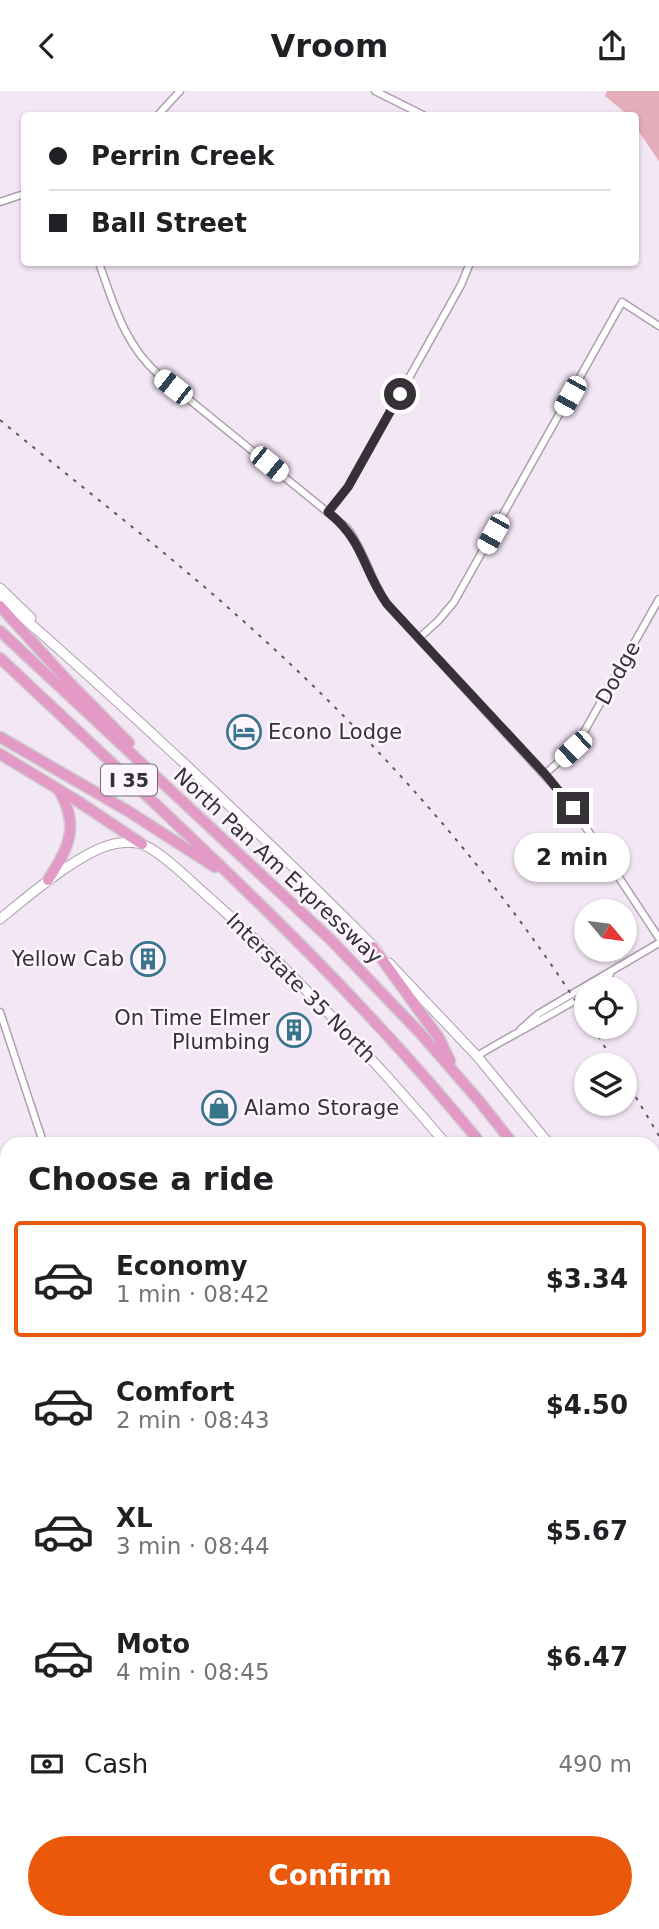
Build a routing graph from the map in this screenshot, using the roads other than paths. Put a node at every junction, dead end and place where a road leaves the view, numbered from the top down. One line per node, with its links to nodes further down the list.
1 (180, 91): 3 (street)
2 (375, 91): 4 (street)
3 (161, 112)
4 (418, 112)
5 (21, 195): 6 (street)
6 (0, 202)
7 (100, 266): 10 (street)
8 (469, 266): 10 (street)
9 (659, 326): 16 (street)
10 (328, 512): 16 (street)
11 (0, 581): 12 (main road)
12 (3, 593): 28 (main road)
13 (659, 599): 20 (street, Dodge)
14 (0, 606): 22 (highway)
15 (0, 631): 22 (highway, North Pan Am Expressway / I 35)
16 (419, 638): 20 (street)
17 (0, 659): 24 (highway, North Pan Am Expressway / I 35)
18 (0, 737): 24 (highway)
19 (0, 754): 21 (highway)
20 (545, 774): 27 (street)
21 (59, 789): 23 (highway); 25 (highway)
22 (201, 819): 35 (highway, North Pan Am Expressway / I 35)
23 (142, 844): 25 (main road); 37 (main road, Interstate 35 North)
24 (230, 875): 38 (highway, North Pan Am Expressway / I 35)
25 (48, 880): 26 (main road)
26 (0, 919)
27 (659, 941): 29 (street)
28 (373, 947): 34 (main road); 35 (highway)
29 (611, 973): 30 (street); 33 (street)
30 (608, 976)
31 (574, 1001): 33 (street)
32 (0, 1013): 36 (street)
33 (521, 1028): 34 (street)
34 (477, 1056): 40 (main road)
35 (456, 1073): 39 (highway, North Pan Am Expressway / I 35)
36 (41, 1137)
37 (440, 1137)
38 (476, 1137)
39 (508, 1137)
40 (543, 1137)

